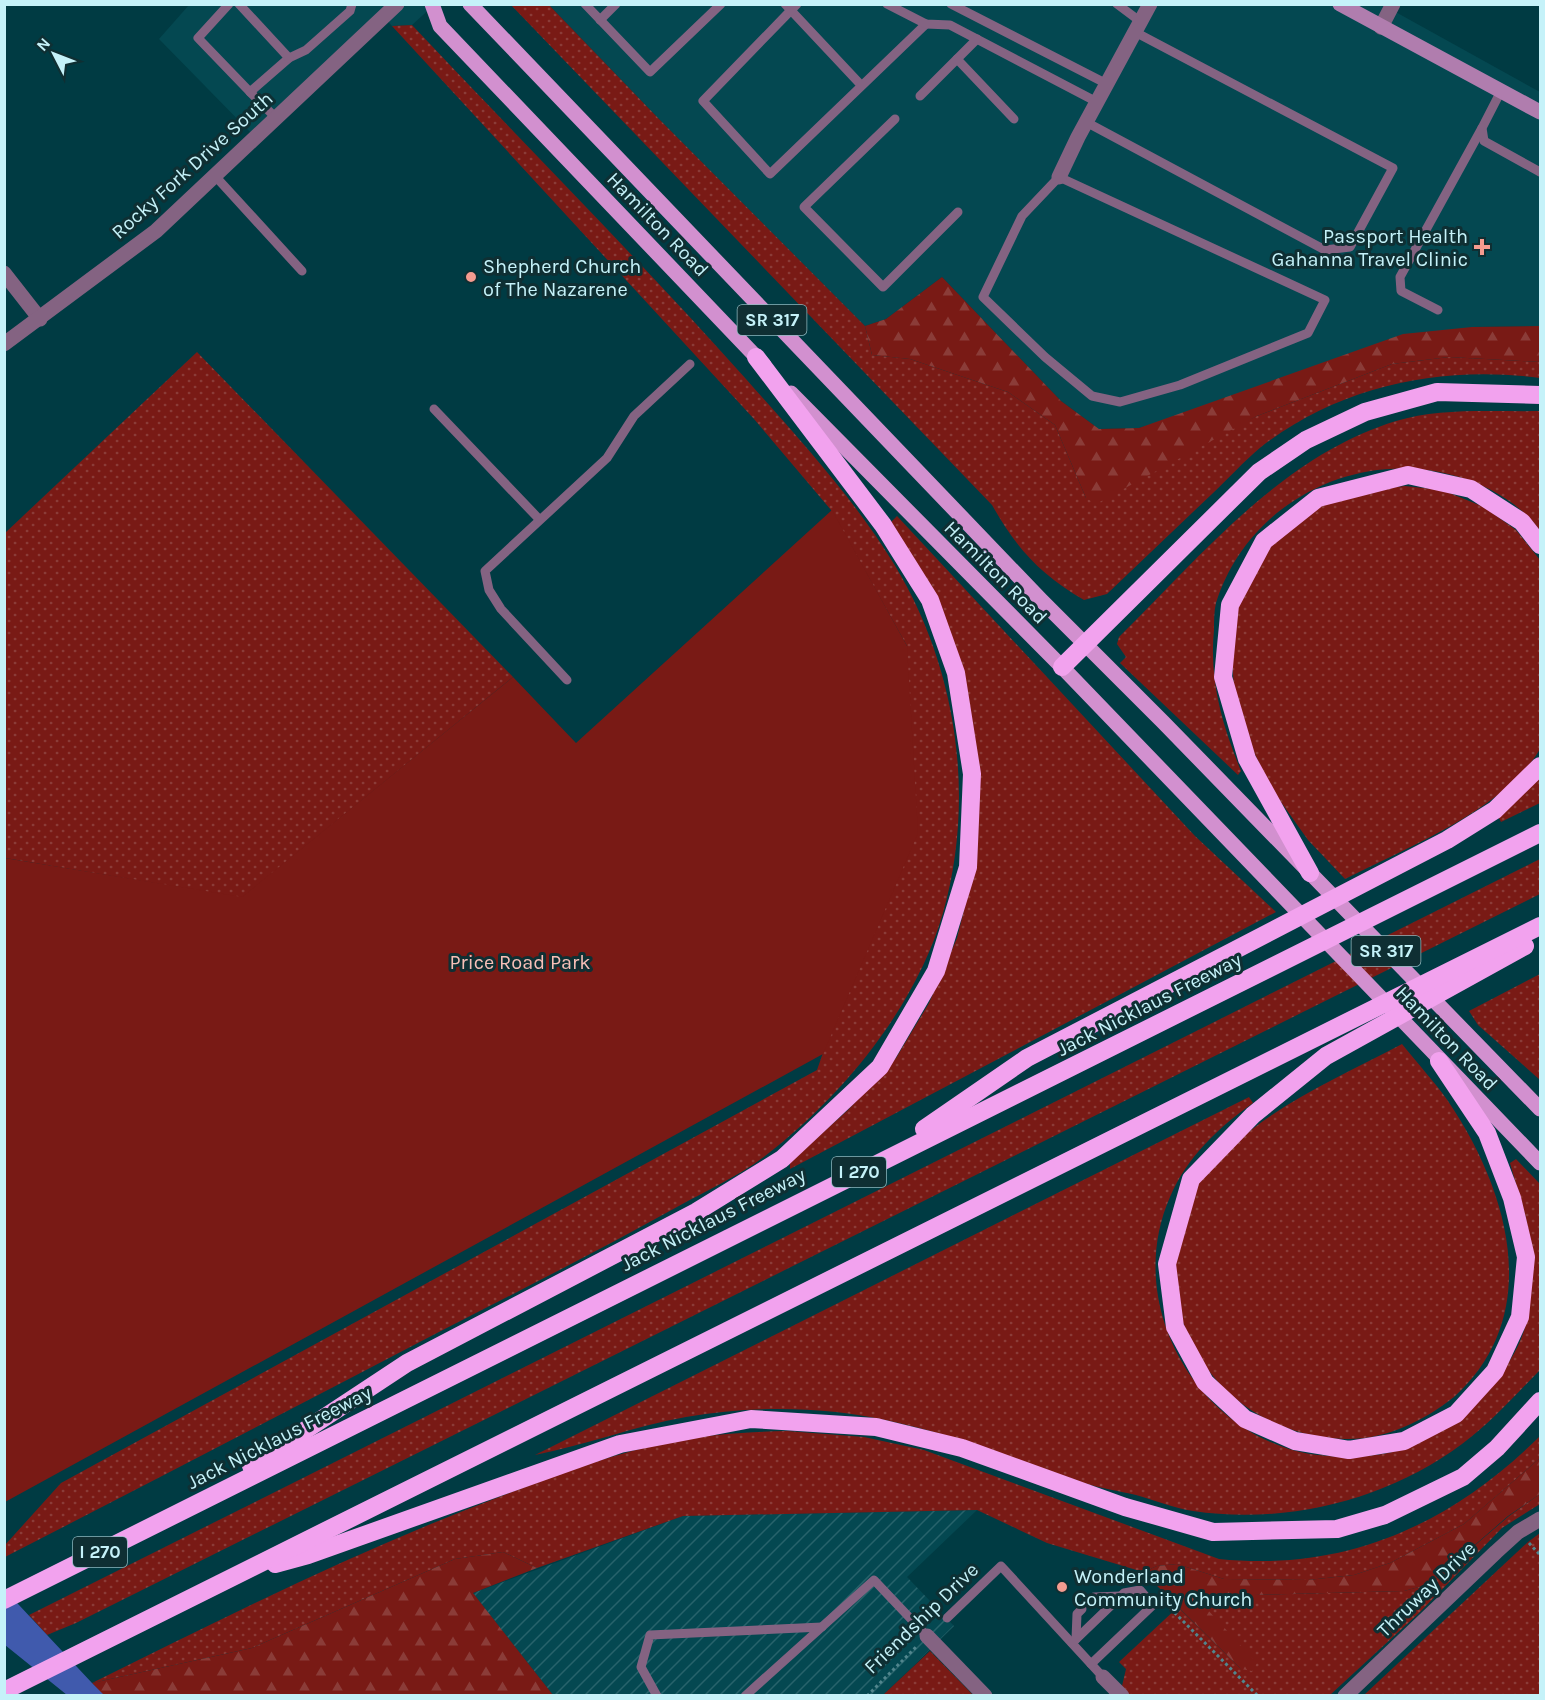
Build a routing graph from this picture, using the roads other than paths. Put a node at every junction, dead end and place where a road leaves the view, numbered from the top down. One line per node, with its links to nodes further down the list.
1 (229, 4): 27 (lane)
2 (238, 4): 22 (lane)
3 (352, 4): 22 (lane)
4 (397, 4): 31 (street, Rocky Fork Drive South)
5 (432, 4): 45 (main road, Hamilton Road / SR 317)
6 (470, 4): 51 (main road, Hamilton Road / SR 317)
7 (585, 4): 17 (lane)
8 (616, 4): 17 (lane)
9 (721, 4): 17 (lane)
10 (887, 4): 18 (lane)
11 (951, 4): 24 (lane)
12 (1117, 4): 19 (lane)
13 (1150, 4): 19 (street)
14 (1340, 4): 20 (main road)
15 (1393, 4): 20 (street)
16 (791, 7): 25 (lane); 25 (lane)
17 (600, 20)
18 (926, 24): 21 (lane); 25 (lane)
19 (1138, 27): 24 (street); 34 (lane)
20 (1381, 27): 26 (main road)
21 (977, 39): 23 (lane); 29 (lane)
22 (289, 58): 27 (lane)
23 (957, 59): 28 (lane); 33 (lane)
24 (1107, 84): 29 (street)
25 (861, 85)
26 (1501, 91): 30 (main road); 35 (lane)
27 (250, 92): 31 (lane)
28 (920, 96)
29 (1097, 102): 34 (street)
30 (1540, 112)
31 (277, 119): 37 (street, Rocky Fork Drive South)
32 (895, 119): 39 (lane)
33 (1014, 119)
34 (1086, 122): 38 (street)
35 (1482, 128): 36 (lane); 42 (lane)
36 (1540, 171)
37 (216, 177): 40 (lane); 43 (street, Rocky Fork Drive South)
38 (1059, 177): 38 (lane)
39 (958, 212)
40 (303, 270)
41 (4, 273): 43 (street)
42 (1438, 310)
43 (40, 319): 44 (street, Rocky Fork Drive South)
44 (4, 344)
45 (756, 357): 52 (main road, Hamilton Road / SR 317); 64 (highway)
46 (690, 364): 49 (lane)
47 (1540, 395): 51 (highway)
48 (434, 409): 49 (lane)
49 (539, 519): 53 (lane)
50 (1540, 545): 56 (highway)
51 (1084, 642): 52 (highway); 56 (main road, Hamilton Road / SR 317)
52 (1062, 667): 59 (main road, Hamilton Road / SR 317)
53 (567, 680)
54 (1540, 766): 62 (highway)
55 (1540, 833): 62 (highway, Jack Nicklaus Freeway / I 270)
56 (1310, 873): 60 (main road, Hamilton Road / SR 317)
57 (1540, 926): 66 (highway)
58 (1540, 937): 59 (highway)
59 (1439, 1061): 61 (main road, Hamilton Road / SR 317)
60 (1540, 1109)
61 (1540, 1163)
62 (868, 1167): 64 (highway, Jack Nicklaus Freeway / I 270)
63 (1540, 1401): 66 (highway)
64 (178, 1513): 68 (highway, Jack Nicklaus Freeway / I 270)
65 (1540, 1519): 82 (street, Thruway Drive)
66 (241, 1572): 77 (highway)
67 (1121, 1596): 69 (lane); 74 (lane); 75 (lane)
68 (4, 1600)
69 (1090, 1600)
70 (1082, 1609): 74 (lane)
71 (947, 1618): 74 (lane, Friendship Drive)
72 (822, 1627): 73 (lane); 78 (lane); 79 (lane)
73 (927, 1636): 80 (street)
74 (1074, 1641): 75 (lane)
75 (1090, 1664): 76 (lane)
76 (1103, 1677): 81 (street)
77 (4, 1691)
78 (657, 1695)
79 (745, 1695)
80 (985, 1695)
81 (1122, 1695)
82 (1345, 1695)

